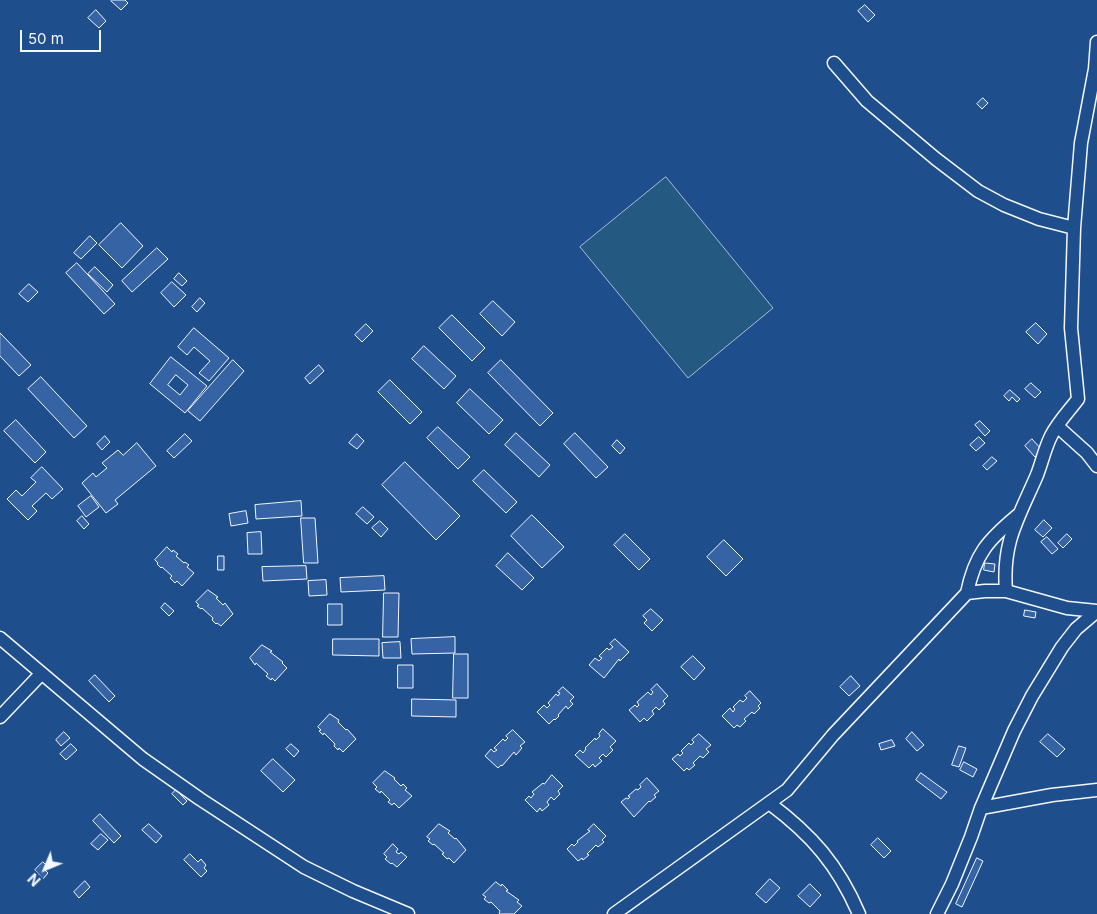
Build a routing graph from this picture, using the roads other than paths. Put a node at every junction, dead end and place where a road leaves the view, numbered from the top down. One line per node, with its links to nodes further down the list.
1 (1097, 42): 3 (street)
2 (834, 63): 3 (street)
3 (1074, 228): 4 (street)
4 (1057, 426): 5 (street); 6 (street)
5 (1097, 466)
6 (1018, 515): 7 (street); 8 (street)
7 (1006, 591): 8 (street); 9 (street)
8 (967, 593): 14 (street)
9 (1097, 611): 15 (street)
10 (0, 638): 11 (street)
11 (41, 674): 12 (street); 16 (street)
12 (0, 717)
13 (1097, 790): 15 (street)
14 (769, 803): 17 (street); 18 (street)
15 (981, 808): 19 (street)
16 (408, 914)
17 (614, 914)
18 (859, 914)
19 (937, 914)

